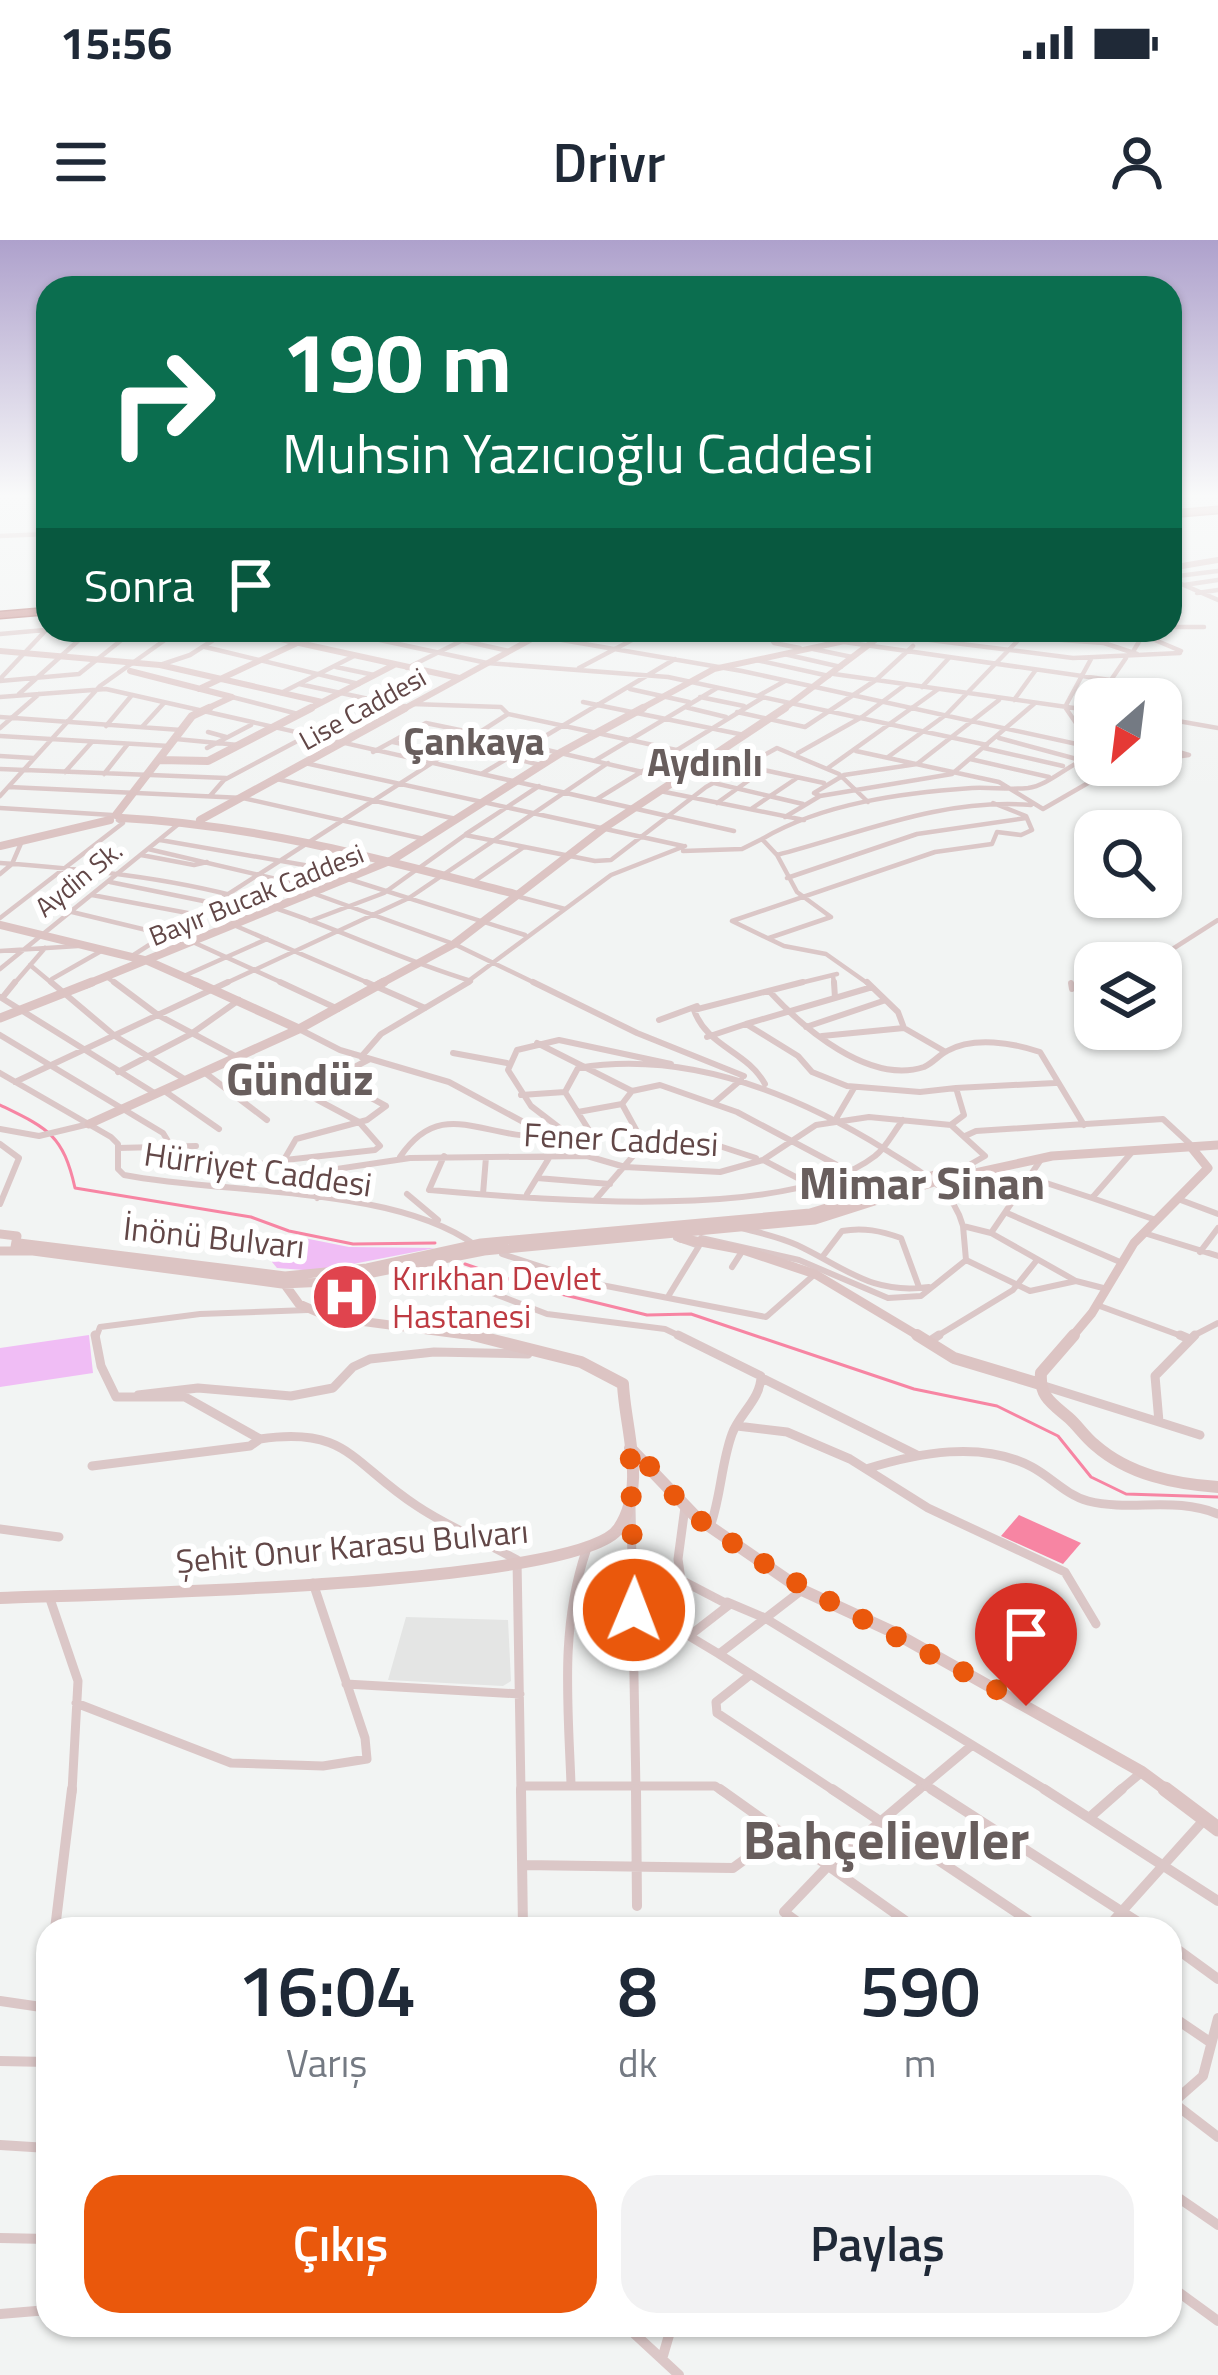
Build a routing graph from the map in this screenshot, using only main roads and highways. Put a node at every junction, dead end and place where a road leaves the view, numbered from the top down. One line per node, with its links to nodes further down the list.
1 (36, 610): 2 (highway)
2 (0, 614)

